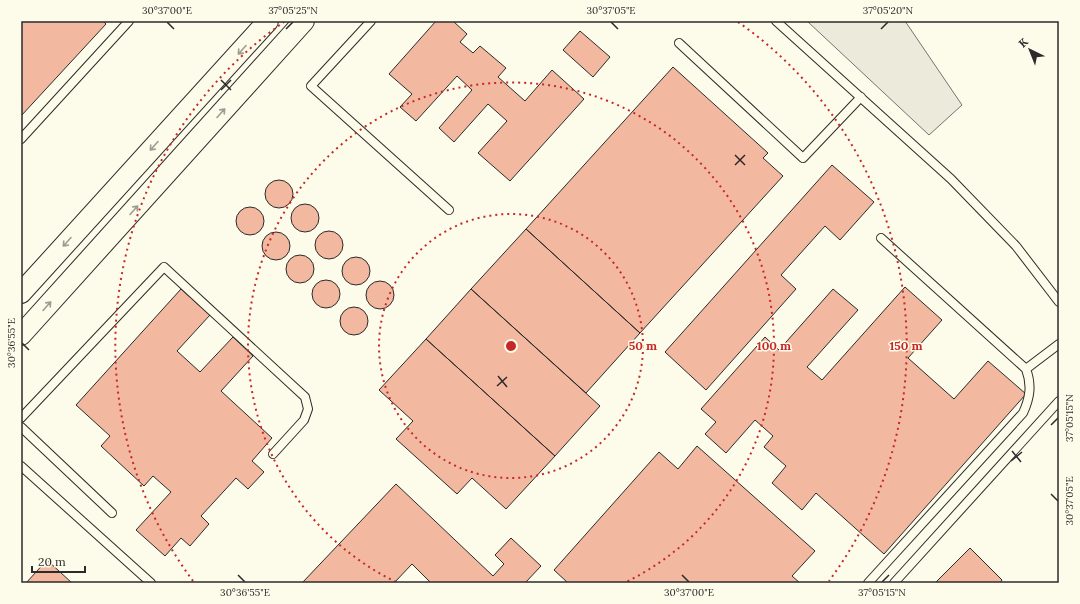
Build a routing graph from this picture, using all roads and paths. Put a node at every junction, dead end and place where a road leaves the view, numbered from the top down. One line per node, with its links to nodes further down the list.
1 (129, 21): 8 (lane)
2 (268, 21): 11 (street, one-way to 11)
3 (304, 21): 13 (street, one-way to 3)
4 (371, 21): 9 (lane)
5 (776, 21): 7 (lane)
6 (679, 43): 7 (lane)
7 (861, 97): 12 (lane)
8 (21, 139)
9 (449, 210)
10 (881, 238): 15 (lane)
11 (21, 292)
12 (1059, 302)
13 (21, 335)
14 (1059, 344): 15 (lane)
15 (1026, 369): 23 (lane)
16 (1059, 401): 24 (lane)
17 (21, 418): 19 (lane)
18 (21, 427): 21 (lane)
19 (273, 454)
20 (21, 466): 22 (lane)
21 (112, 513)
22 (151, 583)
23 (868, 583)
24 (894, 583)

